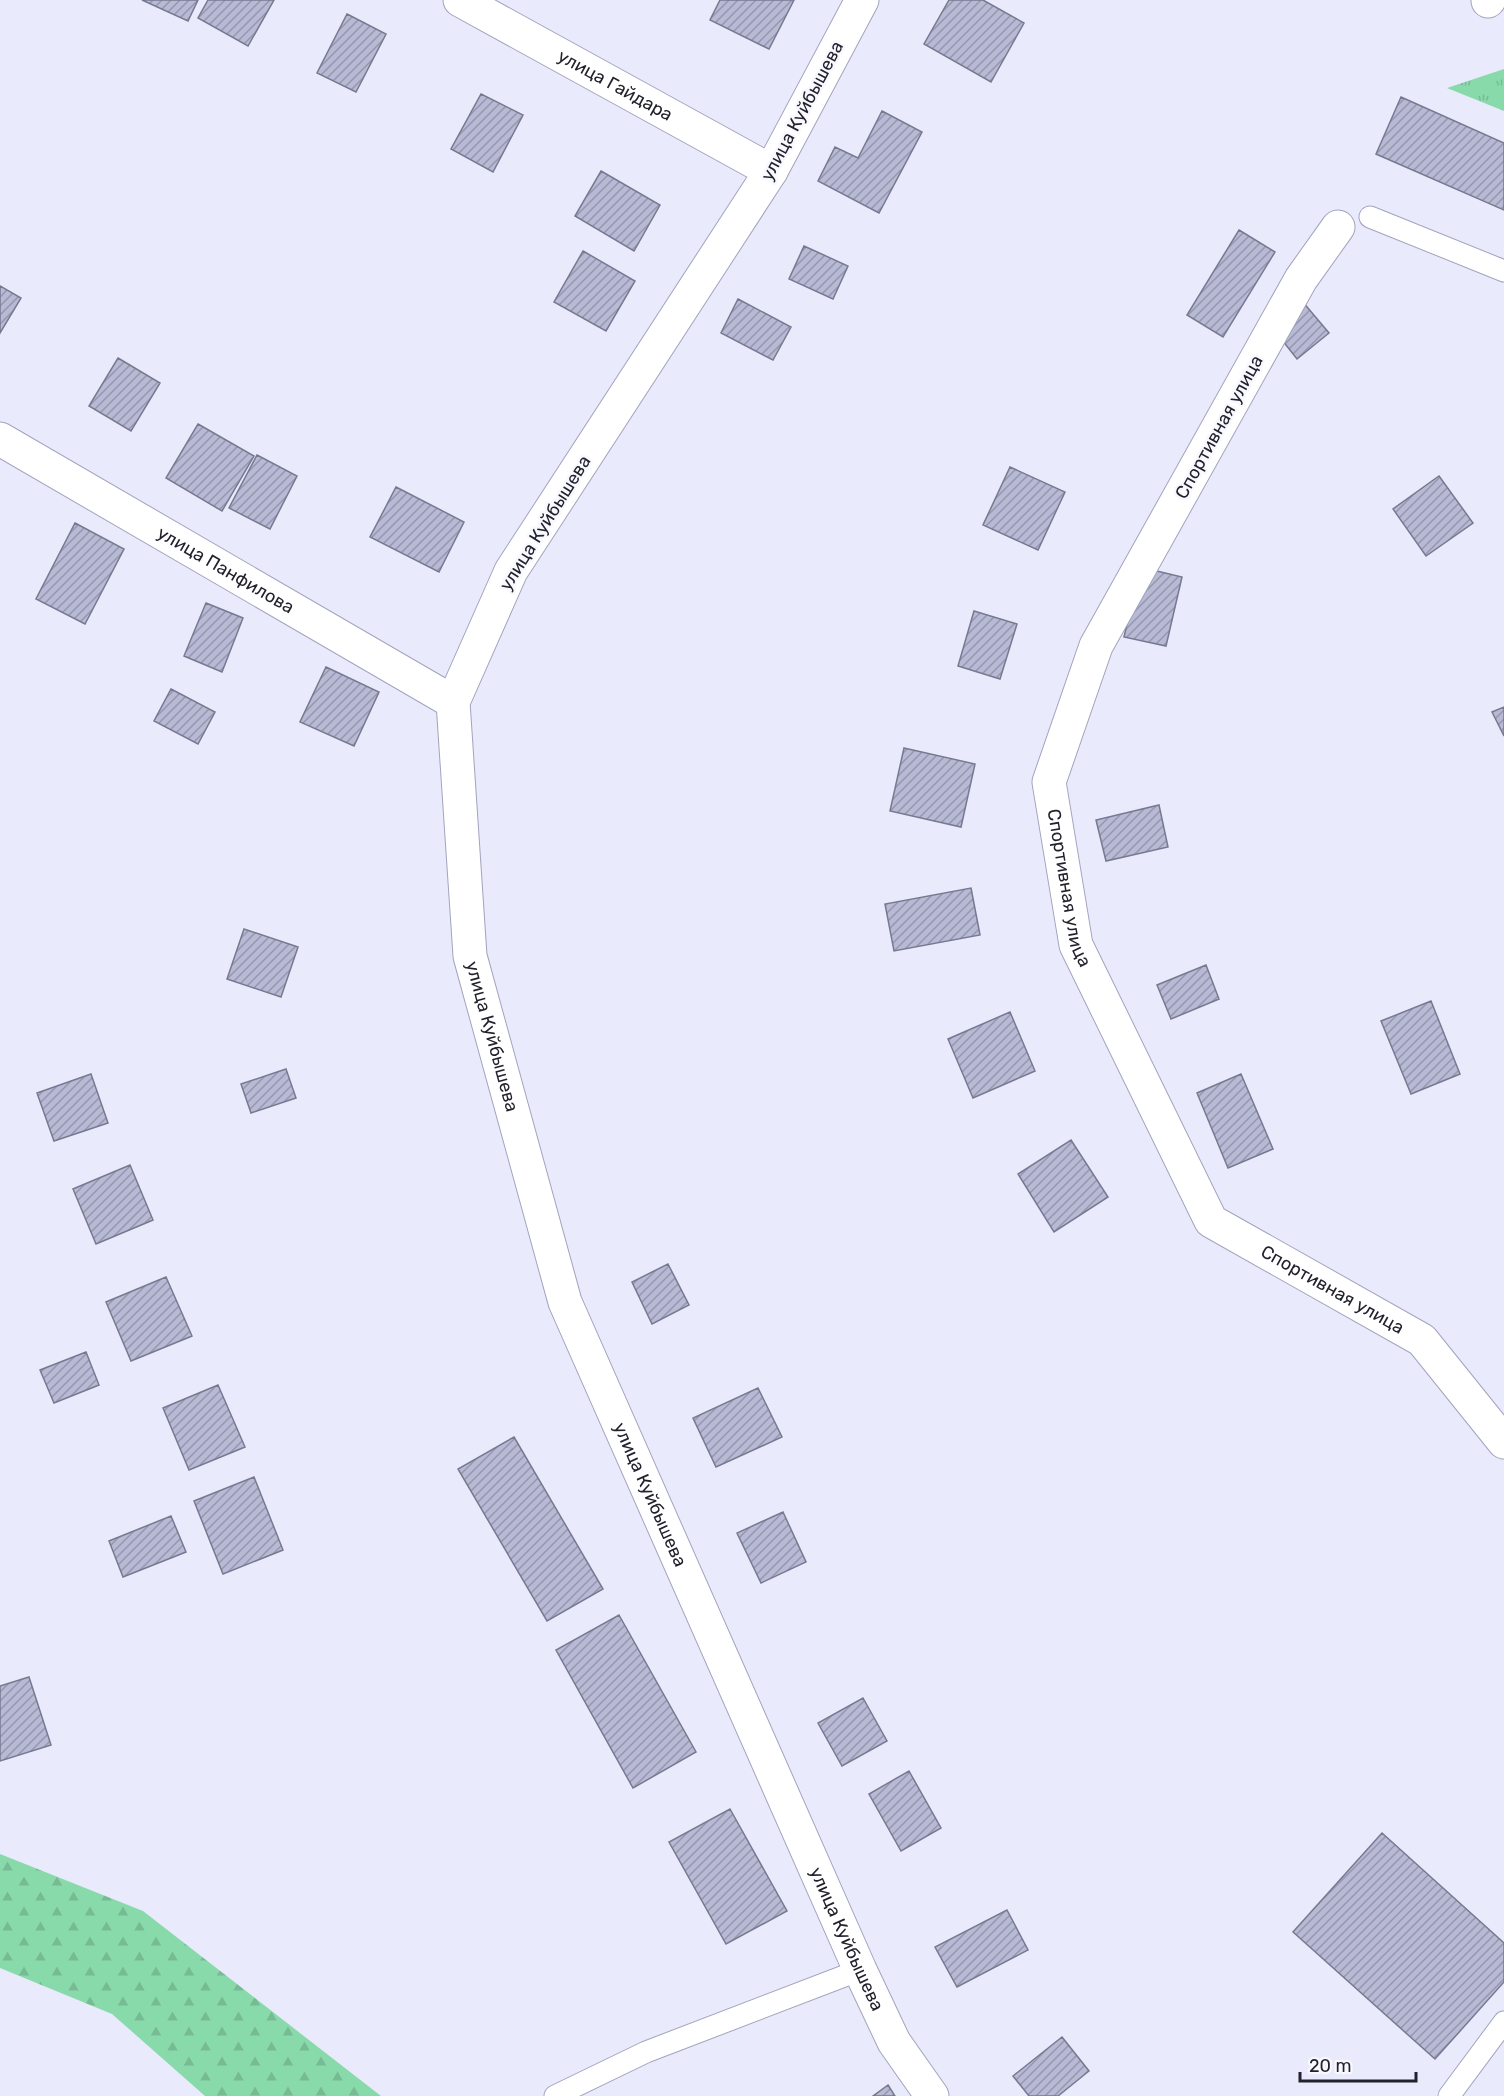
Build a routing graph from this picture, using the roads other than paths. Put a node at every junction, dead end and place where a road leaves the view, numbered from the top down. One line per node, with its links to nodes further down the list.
1 (460, 0): 3 (street, улица Гайдара)
2 (862, 0): 3 (street, улица Куйбышева)
3 (771, 171): 8 (street, улица Куйбышева)
4 (1370, 217): 6 (lane)
5 (1338, 227): 9 (street, Спортивная улица)
6 (1504, 271)
7 (0, 439): 8 (street, улица Панфилова)
8 (453, 702): 10 (street, улица Куйбышева)
9 (1504, 1442)
10 (860, 1970): 12 (lane); 13 (street, улица Куйбышева)
11 (1504, 2022): 14 (lane)
12 (555, 2096)
13 (932, 2096)
14 (1449, 2096)

